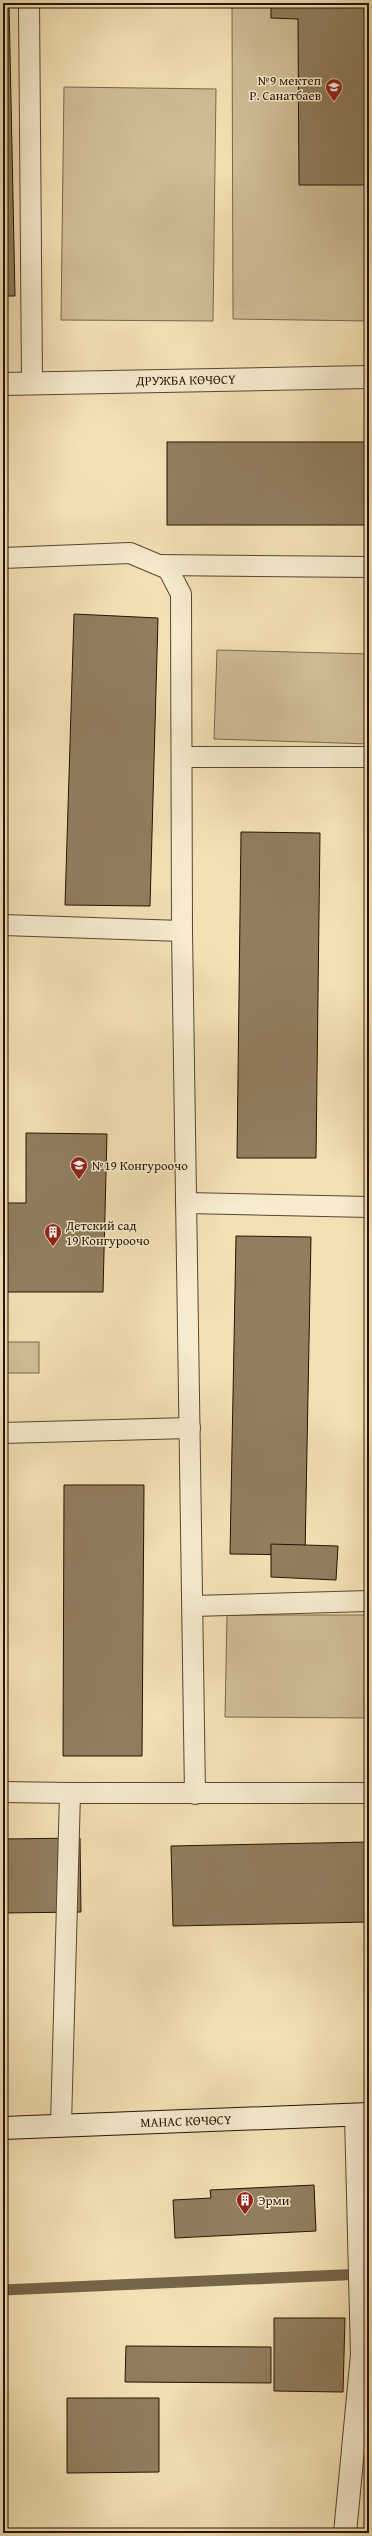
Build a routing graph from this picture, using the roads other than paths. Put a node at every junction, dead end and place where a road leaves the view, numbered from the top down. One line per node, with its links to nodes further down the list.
1 (29, 3): 3 (lane)
2 (369, 377): 3 (street, ДРУЖБА КӨЧӨСҮ)
3 (32, 383): 4 (street, ДРУЖБА КӨЧӨСҮ)
4 (3, 384)
5 (3, 558): 6 (lane)
6 (160, 566): 7 (lane); 8 (lane)
7 (369, 567)
8 (182, 757): 9 (lane); 11 (lane)
9 (369, 757)
10 (3, 925): 11 (lane)
11 (182, 931): 12 (lane)
12 (186, 1203): 13 (lane); 14 (lane)
13 (369, 1207)
14 (190, 1428): 15 (lane); 17 (lane)
15 (3, 1433)
16 (369, 1601): 17 (lane)
17 (193, 1606): 21 (lane)
18 (3, 1792): 19 (lane)
19 (70, 1793): 21 (lane); 23 (lane)
20 (369, 1793): 21 (lane)
21 (195, 1794)
22 (363, 2115): 23 (street, МАНАС КӨЧӨСҮ); 25 (street)
23 (61, 2124): 24 (street, МАНАС КӨЧӨСҮ)
24 (3, 2128)
25 (345, 2533)

